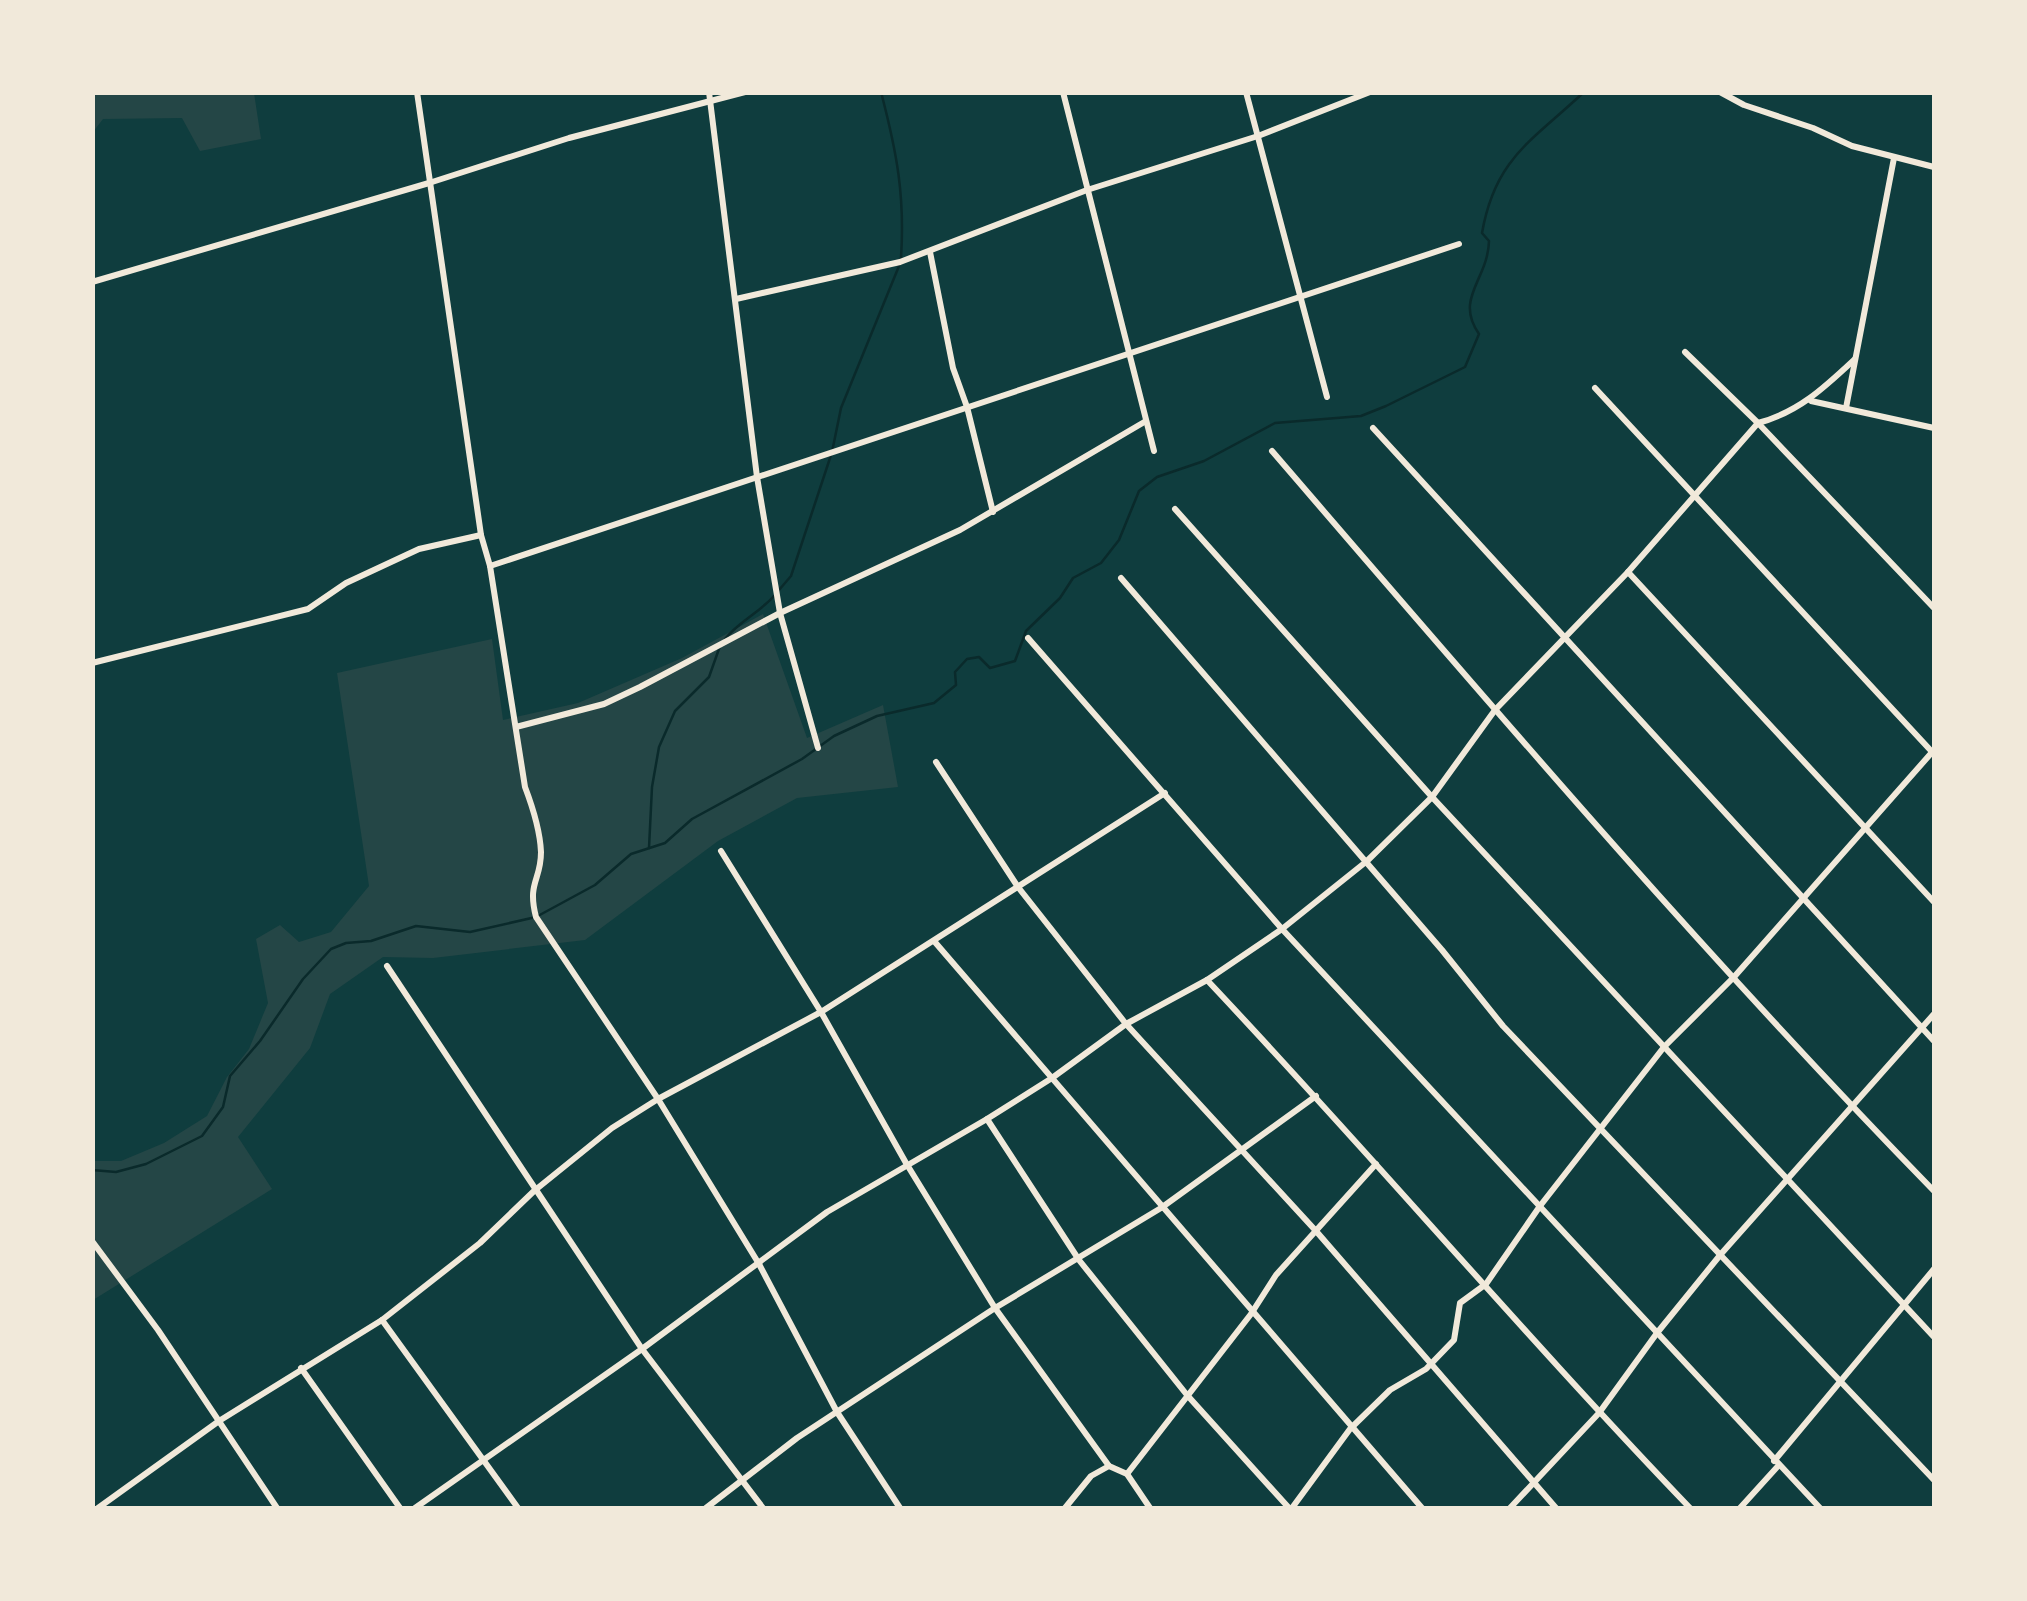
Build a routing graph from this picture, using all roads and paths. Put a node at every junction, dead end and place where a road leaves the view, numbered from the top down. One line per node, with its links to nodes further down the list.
1 (417, 92): 12 (street)
2 (709, 92): 8 (street)
3 (745, 92): 8 (street)
4 (1064, 92): 13 (street)
5 (1246, 92): 9 (street)
6 (1370, 92): 9 (street)
7 (1720, 92): 10 (street)
8 (712, 102): 12 (street); 18 (street)
9 (1258, 136): 13 (street); 17 (street)
10 (1894, 158): 11 (street); 21 (street)
11 (1934, 168)
12 (429, 183): 16 (street); 37 (street)
13 (1087, 190): 15 (street); 20 (street)
14 (1459, 244): 17 (street)
15 (930, 252): 18 (street); 25 (street)
16 (92, 282)
17 (1302, 296): 20 (street); 23 (street)
18 (736, 299): 33 (street)
19 (1685, 352): 28 (street)
20 (1129, 354): 25 (street); 27 (street)
21 (1855, 359): 24 (street); 26 (street)
22 (1595, 388): 34 (street)
23 (1328, 397)
24 (1810, 400): 26 (street); 28 (street)
25 (967, 407): 33 (street); 36 (street)
26 (1846, 408): 30 (street)
27 (1146, 420): 31 (street); 36 (street)
28 (1758, 423): 34 (street); 41 (street)
29 (1373, 428): 44 (street)
30 (1934, 428)
31 (1154, 451)
32 (1272, 451): 46 (street)
33 (757, 477): 38 (street); 42 (street)
34 (1694, 497): 39 (street); 49 (street)
35 (1175, 509): 52 (street)
36 (993, 512): 42 (street)
37 (481, 535): 38 (street); 45 (street)
38 (490, 566): 47 (street)
39 (1628, 572): 44 (street); 53 (street)
40 (1121, 578): 55 (street)
41 (1934, 608)
42 (780, 612): 47 (street); 48 (street)
43 (1028, 638): 51 (street)
44 (1565, 640): 46 (street); 57 (street)
45 (92, 663)
46 (1495, 710): 52 (street); 62 (street)
47 (516, 728): 72 (street)
48 (818, 748)
49 (1934, 752): 53 (street)
50 (936, 762): 56 (street)
51 (1164, 793): 56 (street); 59 (street)
52 (1432, 797): 55 (street); 69 (street)
53 (1864, 827): 57 (street); 58 (street)
54 (720, 852): 64 (street)
55 (1367, 862): 59 (street); 75 (street)
56 (1018, 887): 60 (street); 66 (street)
57 (1802, 897): 62 (street); 67 (street)
58 (1934, 902)
59 (1282, 929): 63 (street); 82 (street)
60 (934, 941): 64 (street); 70 (street)
61 (387, 966): 80 (street)
62 (1734, 978): 69 (street); 73 (street)
63 (1207, 980): 66 (street); 71 (street)
64 (821, 1012): 72 (street); 77 (street)
65 (1934, 1014): 67 (street)
66 (1126, 1024): 70 (street); 76 (street)
67 (1922, 1027): 68 (street); 73 (street)
68 (1934, 1041)
69 (1664, 1047): 75 (street); 79 (street)
70 (1052, 1078): 74 (street); 83 (street)
71 (1316, 1096): 76 (street); 78 (street)
72 (658, 1099): 80 (street); 88 (street)
73 (1854, 1108): 79 (street); 81 (street)
74 (988, 1119): 77 (street); 87 (street)
75 (1602, 1129): 82 (street); 86 (street)
76 (1240, 1150): 83 (street); 84 (street)
77 (906, 1163): 88 (street); 92 (street)
78 (1376, 1164): 84 (street); 90 (street)
79 (1786, 1180): 86 (street); 91 (street)
80 (534, 1191): 94 (street); 97 (street)
81 (1934, 1191)
82 (1540, 1206): 90 (street); 95 (street)
83 (1160, 1208): 87 (street); 93 (street)
84 (1316, 1230): 93 (street); 98 (street)
85 (92, 1241): 104 (street)
86 (1721, 1254): 95 (street); 100 (street)
87 (1079, 1260): 92 (street); 101 (street)
88 (759, 1264): 97 (street); 102 (street)
89 (1934, 1269): 91 (street)
90 (1486, 1284): 98 (street); 103 (street)
91 (1903, 1306): 96 (street); 100 (street)
92 (995, 1308): 102 (street); 108 (street)
93 (1251, 1314): 101 (street); 105 (street)
94 (382, 1320): 99 (street); 106 (street)
95 (1657, 1332): 103 (street); 107 (street)
96 (1934, 1337)
97 (642, 1350): 106 (street); 111 (street)
98 (1431, 1365): 105 (street); 112 (street)
99 (301, 1368): 104 (street); 115 (street)
100 (1840, 1381): 107 (street); 110 (street)
101 (1187, 1396): 109 (street); 123 (street)
102 (836, 1412): 111 (street); 120 (street)
103 (1600, 1414): 112 (street); 127 (street)
104 (219, 1421): 113 (street); 114 (street)
105 (1350, 1429): 123 (street); 124 (street)
106 (483, 1460): 116 (street); 117 (street)
107 (1777, 1463): 128 (street); 129 (street)
108 (1110, 1466): 109 (street); 121 (street)
109 (1127, 1474): 122 (street)
110 (1934, 1480)
111 (741, 1482): 118 (street); 119 (street)
112 (1534, 1484): 125 (street); 126 (street)
113 (98, 1508)
114 (277, 1508)
115 (400, 1508)
116 (415, 1508)
117 (518, 1508)
118 (706, 1508)
119 (763, 1508)
120 (900, 1508)
121 (1064, 1508)
122 (1150, 1508)
123 (1291, 1508)
124 (1422, 1508)
125 (1510, 1508)
126 (1556, 1508)
127 (1690, 1508)
128 (1740, 1508)
129 (1820, 1508)

